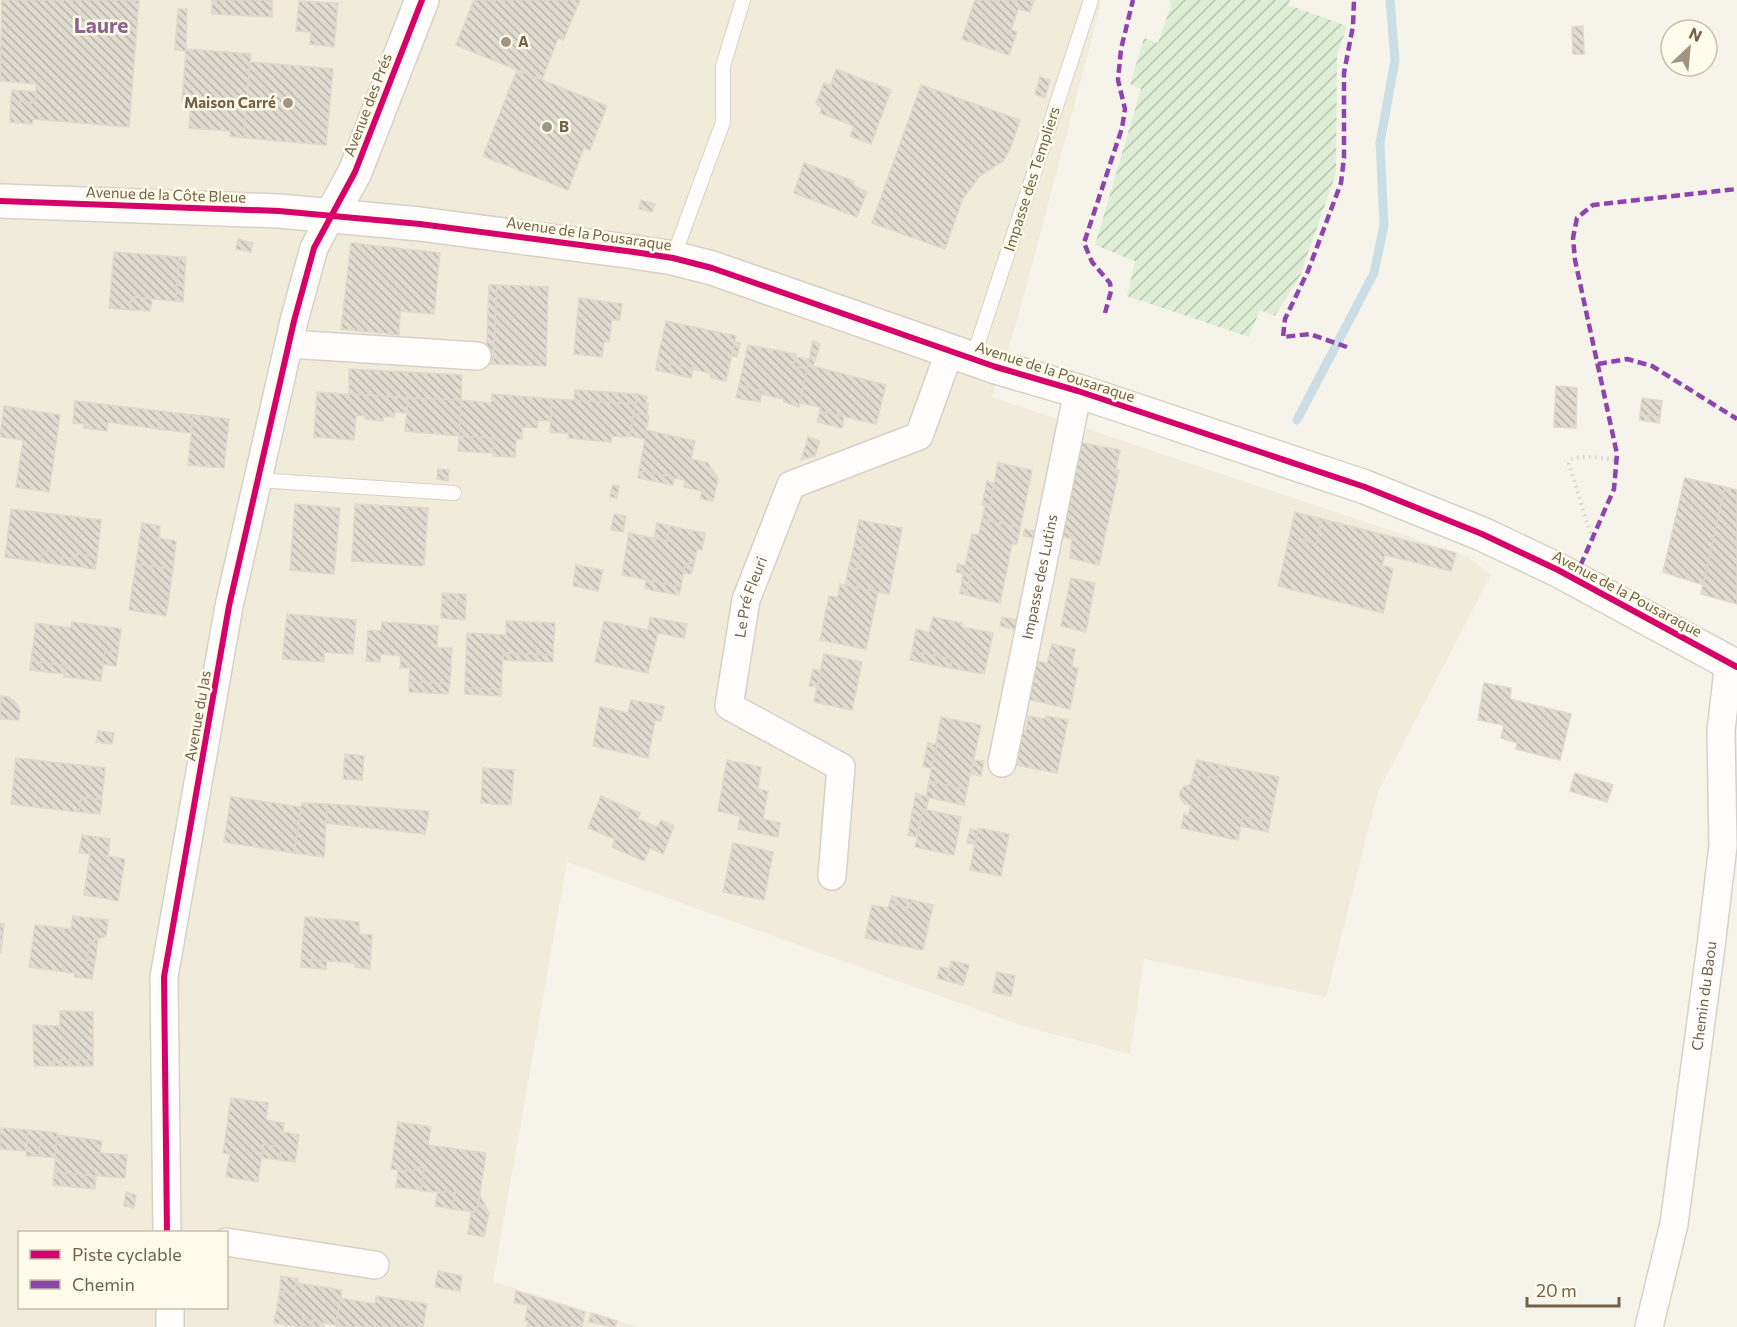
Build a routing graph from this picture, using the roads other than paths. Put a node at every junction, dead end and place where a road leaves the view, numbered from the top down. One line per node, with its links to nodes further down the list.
1 (422, 0): 5 (street, Avenue des Prés)
2 (743, 0): 6 (lane)
3 (1091, 0): 8 (lane, Impasse des Templiers)
4 (0, 201): 5 (street, Avenue de la Côte Bleue)
5 (331, 216): 6 (street, Avenue de la Pousaraque); 7 (street, Avenue du Jas)
6 (673, 258): 8 (street, Avenue de la Pousaraque)
7 (289, 344): 9 (street); 11 (street, Avenue du Jas)
8 (962, 354): 10 (street, Avenue de la Pousaraque); 15 (street, Le Pré Fleuri)
9 (477, 356)
10 (1078, 391): 13 (street, Avenue de la Pousaraque); 14 (street, Impasse des Lutins)
11 (257, 480): 12 (lane); 16 (street, Avenue du Jas)
12 (454, 493)
13 (1733, 664): 21 (street, Chemin du Baou)
14 (1002, 763)
15 (832, 876)
16 (167, 1231)
17 (228, 1242): 18 (street)
18 (375, 1265)
19 (170, 1309): 20 (street)
20 (170, 1327)
21 (1649, 1327)

